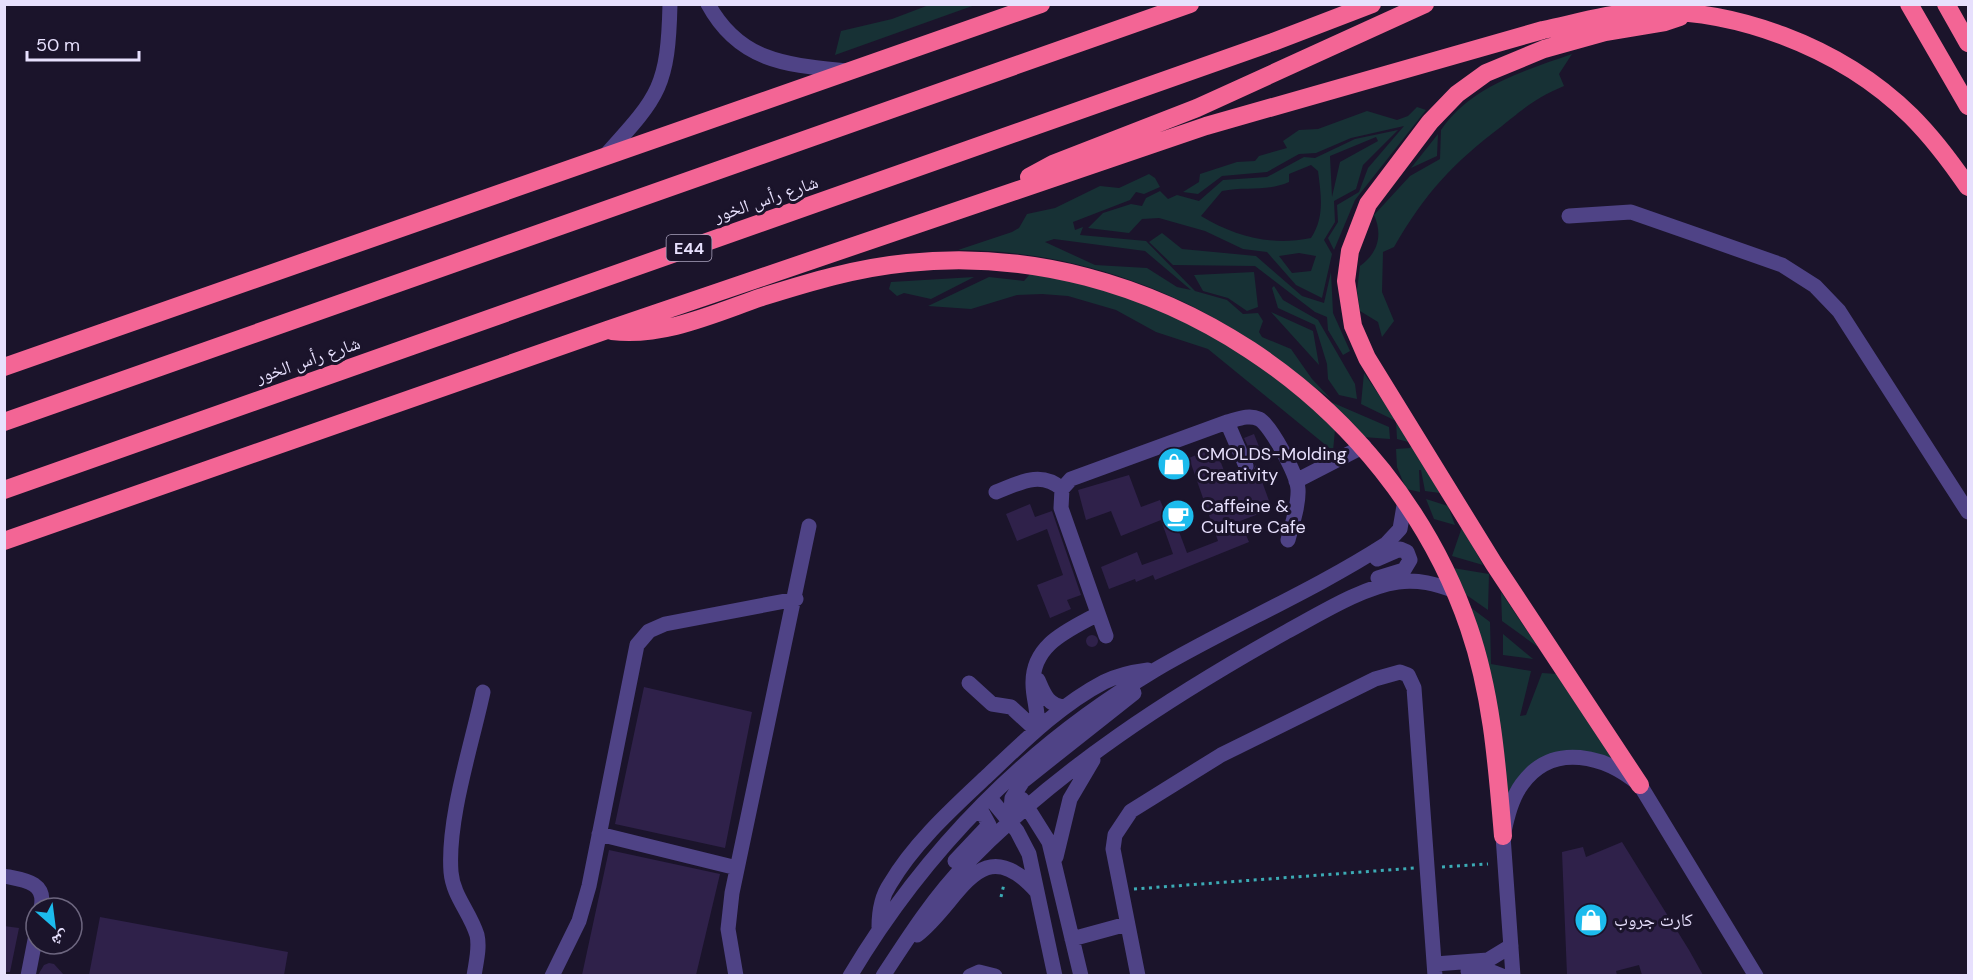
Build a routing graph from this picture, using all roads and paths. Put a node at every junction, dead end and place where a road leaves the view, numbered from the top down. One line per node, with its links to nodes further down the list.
1 (670, 4): 13 (street)
2 (708, 4): 11 (street)
3 (1041, 4): 11 (highway)
4 (1190, 4): 19 (highway)
5 (1372, 4): 25 (highway, شارع رأس الخور / E44)
6 (1425, 4): 15 (highway)
7 (1909, 4): 12 (highway)
8 (1946, 4): 10 (highway)
9 (1686, 13): 14 (highway); 15 (highway); 46 (highway)
10 (1968, 43)
11 (851, 72): 13 (highway)
12 (1968, 106)
13 (604, 157): 18 (highway)
14 (1968, 187)
15 (1014, 190): 17 (highway)
16 (1569, 216): 28 (street)
17 (607, 330): 21 (highway); 31 (highway)
18 (4, 367)
19 (4, 422)
20 (1227, 422): 22 (street); 23 (street); 24 (street)
21 (1364, 446): 23 (street); 27 (highway)
22 (1246, 466)
23 (1296, 481): 30 (street)
24 (1062, 489): 26 (street); 36 (street)
25 (4, 490)
26 (996, 492)
27 (1405, 500): 32 (street); 33 (highway)
28 (1968, 512)
29 (809, 526): 34 (street)
30 (1288, 540)
31 (4, 541)
32 (1335, 572): 35 (street); 38 (street)
33 (1455, 591): 35 (street); 52 (highway)
34 (795, 599): 51 (street); 55 (street)
35 (1340, 604): 44 (street)
36 (1098, 614): 37 (street); 39 (street)
37 (1106, 636)
38 (1156, 669): 42 (street); 45 (street)
39 (1035, 672): 42 (street); 43 (street)
40 (969, 684): 43 (street)
41 (483, 692): 69 (street)
42 (1065, 707): 43 (street)
43 (1036, 730): 62 (street)
44 (1104, 746): 48 (street); 53 (street)
45 (1016, 784): 47 (street); 48 (street); 50 (street)
46 (1640, 784): 52 (street); 82 (street)
47 (990, 798): 49 (street); 50 (street)
48 (1033, 801): 50 (street); 53 (street)
49 (974, 813): 62 (street); 73 (street)
50 (1010, 821): 59 (street); 64 (street)
51 (600, 834): 55 (street); 70 (street)
52 (1503, 836): 65 (street)
53 (1055, 862): 63 (street)
54 (1488, 864): 56 (path)
55 (737, 868): 71 (street)
56 (1428, 868): 58 (path); 58 (street); 67 (street)
57 (4, 876): 60 (street)
58 (1120, 891): 61 (street)
59 (1038, 893): 64 (street); 77 (street)
60 (42, 896)
61 (1127, 924): 63 (street); 79 (street)
62 (879, 928): 72 (street)
63 (1072, 939): 78 (street)
64 (904, 943): 74 (street)
65 (1511, 946): 67 (street); 81 (street)
66 (32, 956): 68 (street)
67 (1435, 971): 80 (street)
68 (28, 975)
69 (474, 975)
70 (552, 975)
71 (736, 975)
72 (850, 975)
73 (873, 975)
74 (883, 975)
75 (970, 975): 76 (street)
76 (995, 975)
77 (1055, 975)
78 (1081, 975)
79 (1138, 975)
80 (1502, 975)
81 (1513, 975)
82 (1756, 975)

